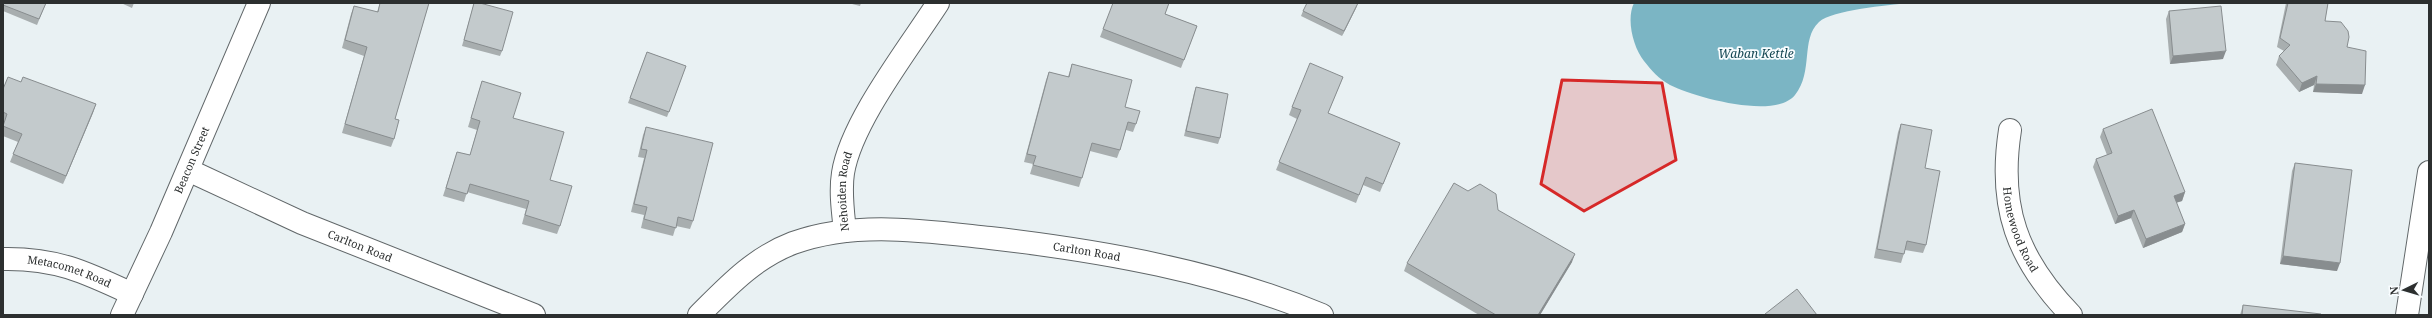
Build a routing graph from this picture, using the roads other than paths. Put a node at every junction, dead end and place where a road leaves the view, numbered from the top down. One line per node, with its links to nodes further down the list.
1 (259, 3): 4 (street, Beacon Street)
2 (938, 3): 6 (street, Nehoiden Road)
3 (2010, 130): 13 (street, Homewood Road)
4 (188, 170): 8 (street, Beacon Street); 10 (street, Carlton Road)
5 (2429, 172): 14 (street)
6 (845, 231): 11 (street, Nehoiden Road); 12 (street, Carlton Road)
7 (3, 259): 8 (street, Metacomet Road)
8 (132, 294): 9 (street, Beacon Street)
9 (122, 315)
10 (534, 315)
11 (699, 315)
12 (1322, 315)
13 (2072, 315)
14 (2407, 315)

